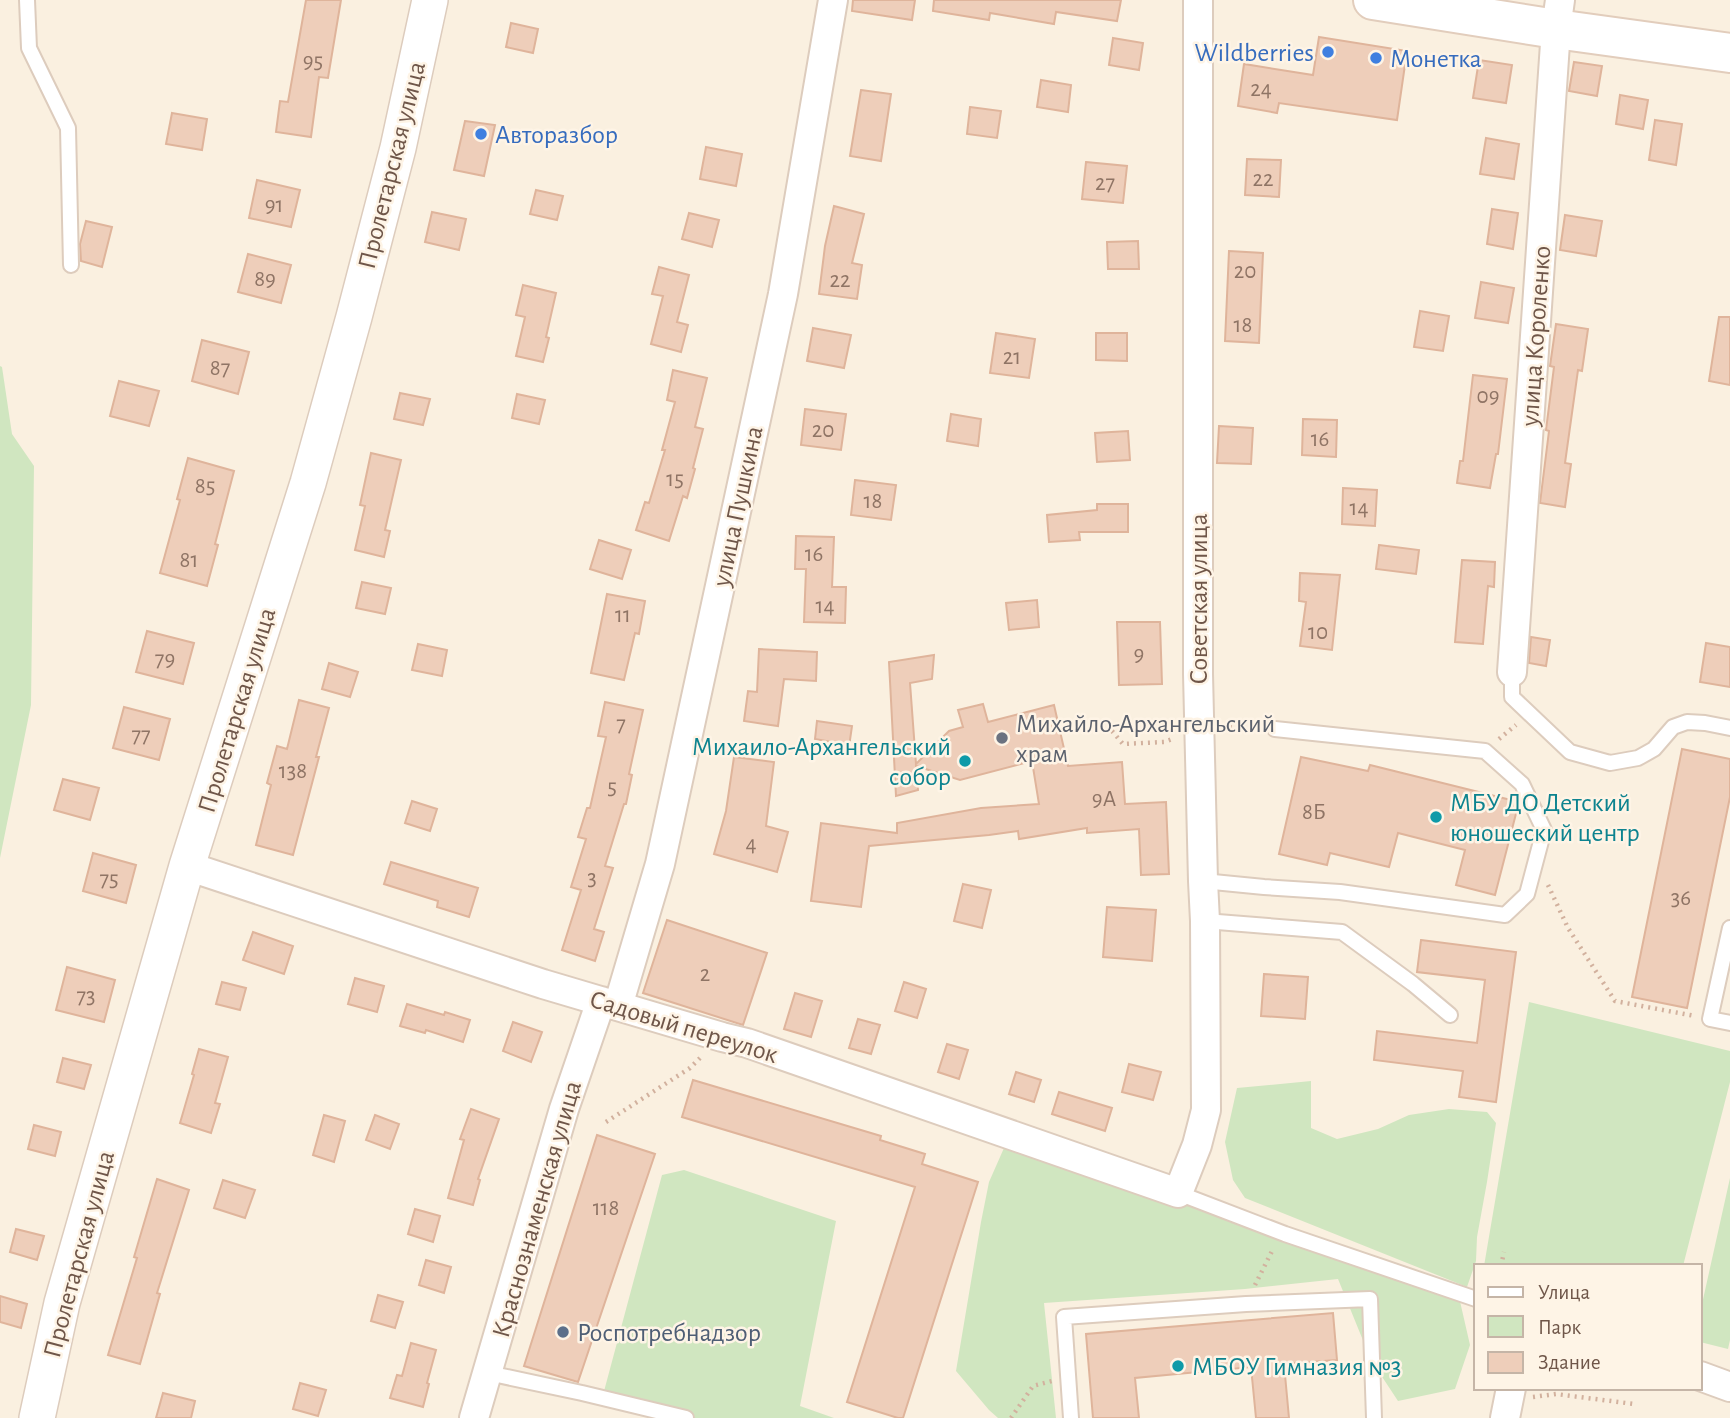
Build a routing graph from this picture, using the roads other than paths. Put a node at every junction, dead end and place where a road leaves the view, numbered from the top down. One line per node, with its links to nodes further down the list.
1 (27, 0): 8 (lane)
2 (430, 0): 12 (street, Пролетарская улица)
3 (833, 0): 16 (street, улица Пушкина)
4 (1198, 0): 13 (street, Советская улица)
5 (1373, 0): 6 (main road)
6 (1558, 15): 7 (main road); 9 (street, улица Короленко)
7 (1730, 53)
8 (71, 265)
9 (1512, 672): 10 (lane)
10 (1730, 728)
11 (1275, 729): 13 (lane)
12 (187, 866): 16 (street, Садовый переулок); 25 (street, Пролетарская улица)
13 (1203, 881): 14 (street, Советская улица)
14 (1205, 921): 17 (lane); 19 (street, Советская улица)
15 (1730, 928): 18 (lane)
16 (610, 1004): 19 (street, Садовый переулок); 21 (street, Краснознаменская улица)
17 (1450, 1015)
18 (1730, 1023)
19 (1178, 1194): 20 (lane)
20 (1474, 1298)
21 (488, 1373): 26 (street, Краснознаменская улица); 27 (lane)
22 (1702, 1377): 23 (street)
23 (1730, 1387)
24 (1521, 1398): 30 (street)
25 (37, 1418)
26 (474, 1418)
27 (686, 1418)
28 (1071, 1418): 29 (lane)
29 (1374, 1418)
30 (1505, 1418)

